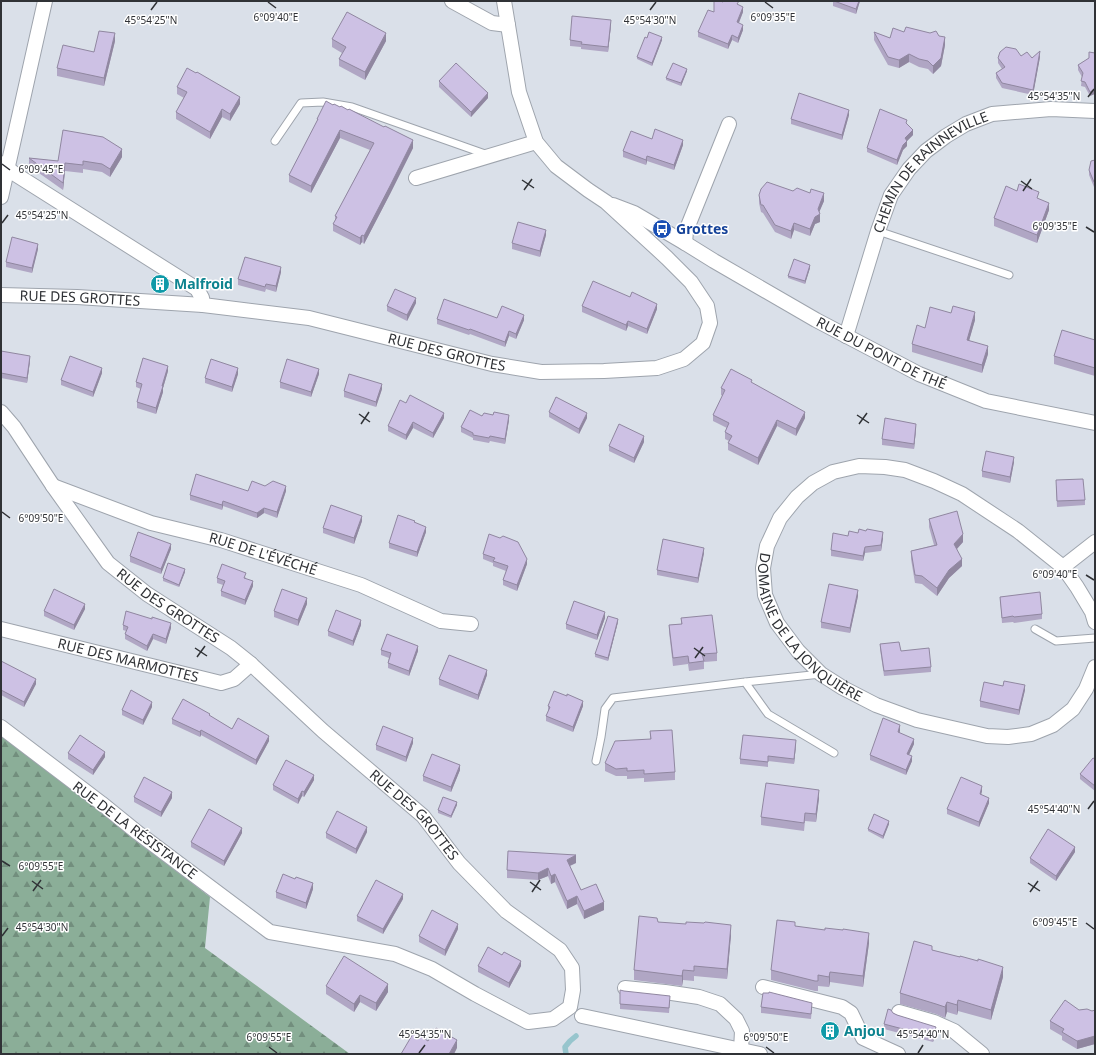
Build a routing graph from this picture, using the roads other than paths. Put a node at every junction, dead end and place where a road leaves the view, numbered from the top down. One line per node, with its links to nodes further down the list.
1 (45, 1): 10 (street)
2 (452, 1): 4 (street)
3 (504, 1): 4 (street)
4 (508, 25): 8 (street)
5 (1095, 111): 14 (street, CHEMIN DE RAINNEVILLE)
6 (729, 124): 15 (street)
7 (275, 142): 9 (lane)
8 (536, 142): 9 (street); 13 (street)
9 (490, 156): 11 (street)
10 (4, 166): 12 (street); 18 (street)
11 (416, 178)
12 (1, 197)
13 (606, 202): 15 (street, RUE DU PONT DE THÉ); 18 (street, RUE DES GROTTES)
14 (878, 231): 16 (lane); 19 (street, CHEMIN DE RAINNEVILLE)
15 (685, 243): 19 (street, RUE DU PONT DE THÉ)
16 (1009, 275)
17 (1, 295): 18 (street, RUE DES GROTTES)
18 (203, 304)
19 (846, 336): 21 (street, RUE DU PONT DE THÉ)
20 (1, 412): 22 (street, RUE DES GROTTES)
21 (1095, 423)
22 (53, 486): 26 (street, RUE DE L'ÉVÉCHÉ); 30 (street, RUE DES GROTTES)
23 (1095, 542): 24 (street)
24 (1063, 567): 25 (street, DOMAINE DE LA JONQUIÈRE); 32 (street, DOMAINE DE LA JONQUIÈRE)
25 (1095, 622)
26 (471, 624)
27 (1, 629): 30 (street, RUE DES MARMOTTES)
28 (1036, 629): 29 (lane)
29 (1095, 638)
30 (251, 664): 37 (street, RUE DES GROTTES)
31 (1095, 667): 32 (street, DOMAINE DE LA JONQUIÈRE)
32 (821, 674): 33 (lane)
33 (745, 682): 35 (lane); 36 (lane)
34 (1, 727): 37 (street, RUE DE LA RÉSISTANCE)
35 (834, 753)
36 (596, 761)
37 (270, 932)
38 (763, 986): 44 (street)
39 (625, 988): 42 (street)
40 (898, 1012): 45 (street)
41 (582, 1016): 42 (street)
42 (741, 1050): 43 (street)
43 (760, 1054)
44 (898, 1054)
45 (982, 1054)

